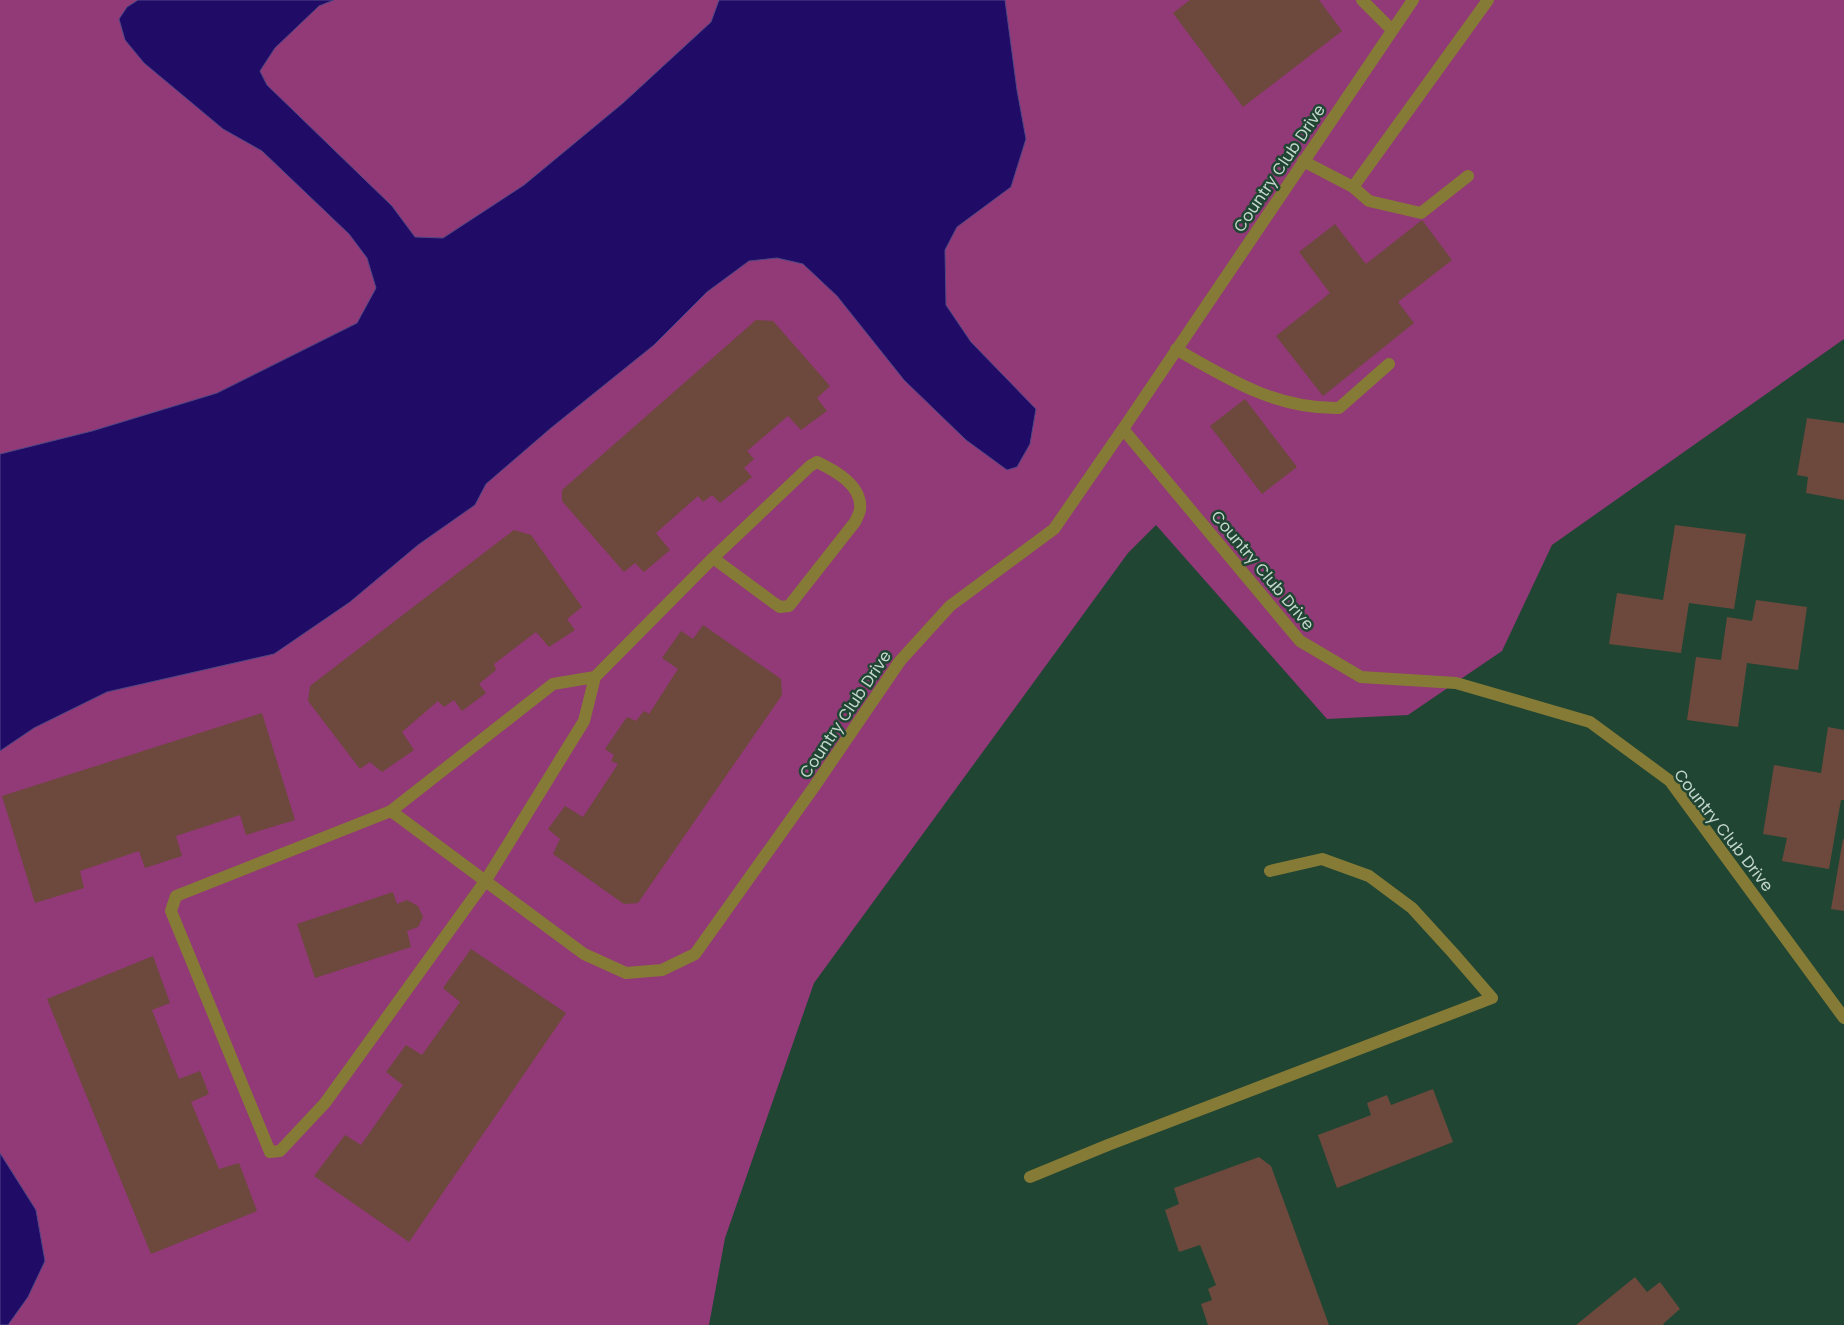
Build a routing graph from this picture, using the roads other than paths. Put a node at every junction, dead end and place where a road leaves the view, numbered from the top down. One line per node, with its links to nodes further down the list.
1 (1362, 0): 4 (street)
2 (1413, 0): 4 (street, Country Club Drive)
3 (1488, 0): 7 (street)
4 (1392, 30): 5 (street, Country Club Drive)
5 (1303, 162): 7 (street); 8 (street, Country Club Drive)
6 (1468, 176): 7 (street)
7 (1352, 187)
8 (1176, 349): 9 (street); 10 (street, Country Club Drive)
9 (1389, 364)
10 (1123, 429): 15 (street, Country Club Drive); 16 (street, Country Club Drive)
11 (713, 558): 11 (street); 12 (street)
12 (595, 677): 13 (street); 15 (street)
13 (391, 811): 15 (street, Country Club Drive); 15 (street)
14 (1270, 871): 17 (street)
15 (486, 880)
16 (1842, 1012)
17 (1030, 1177)

